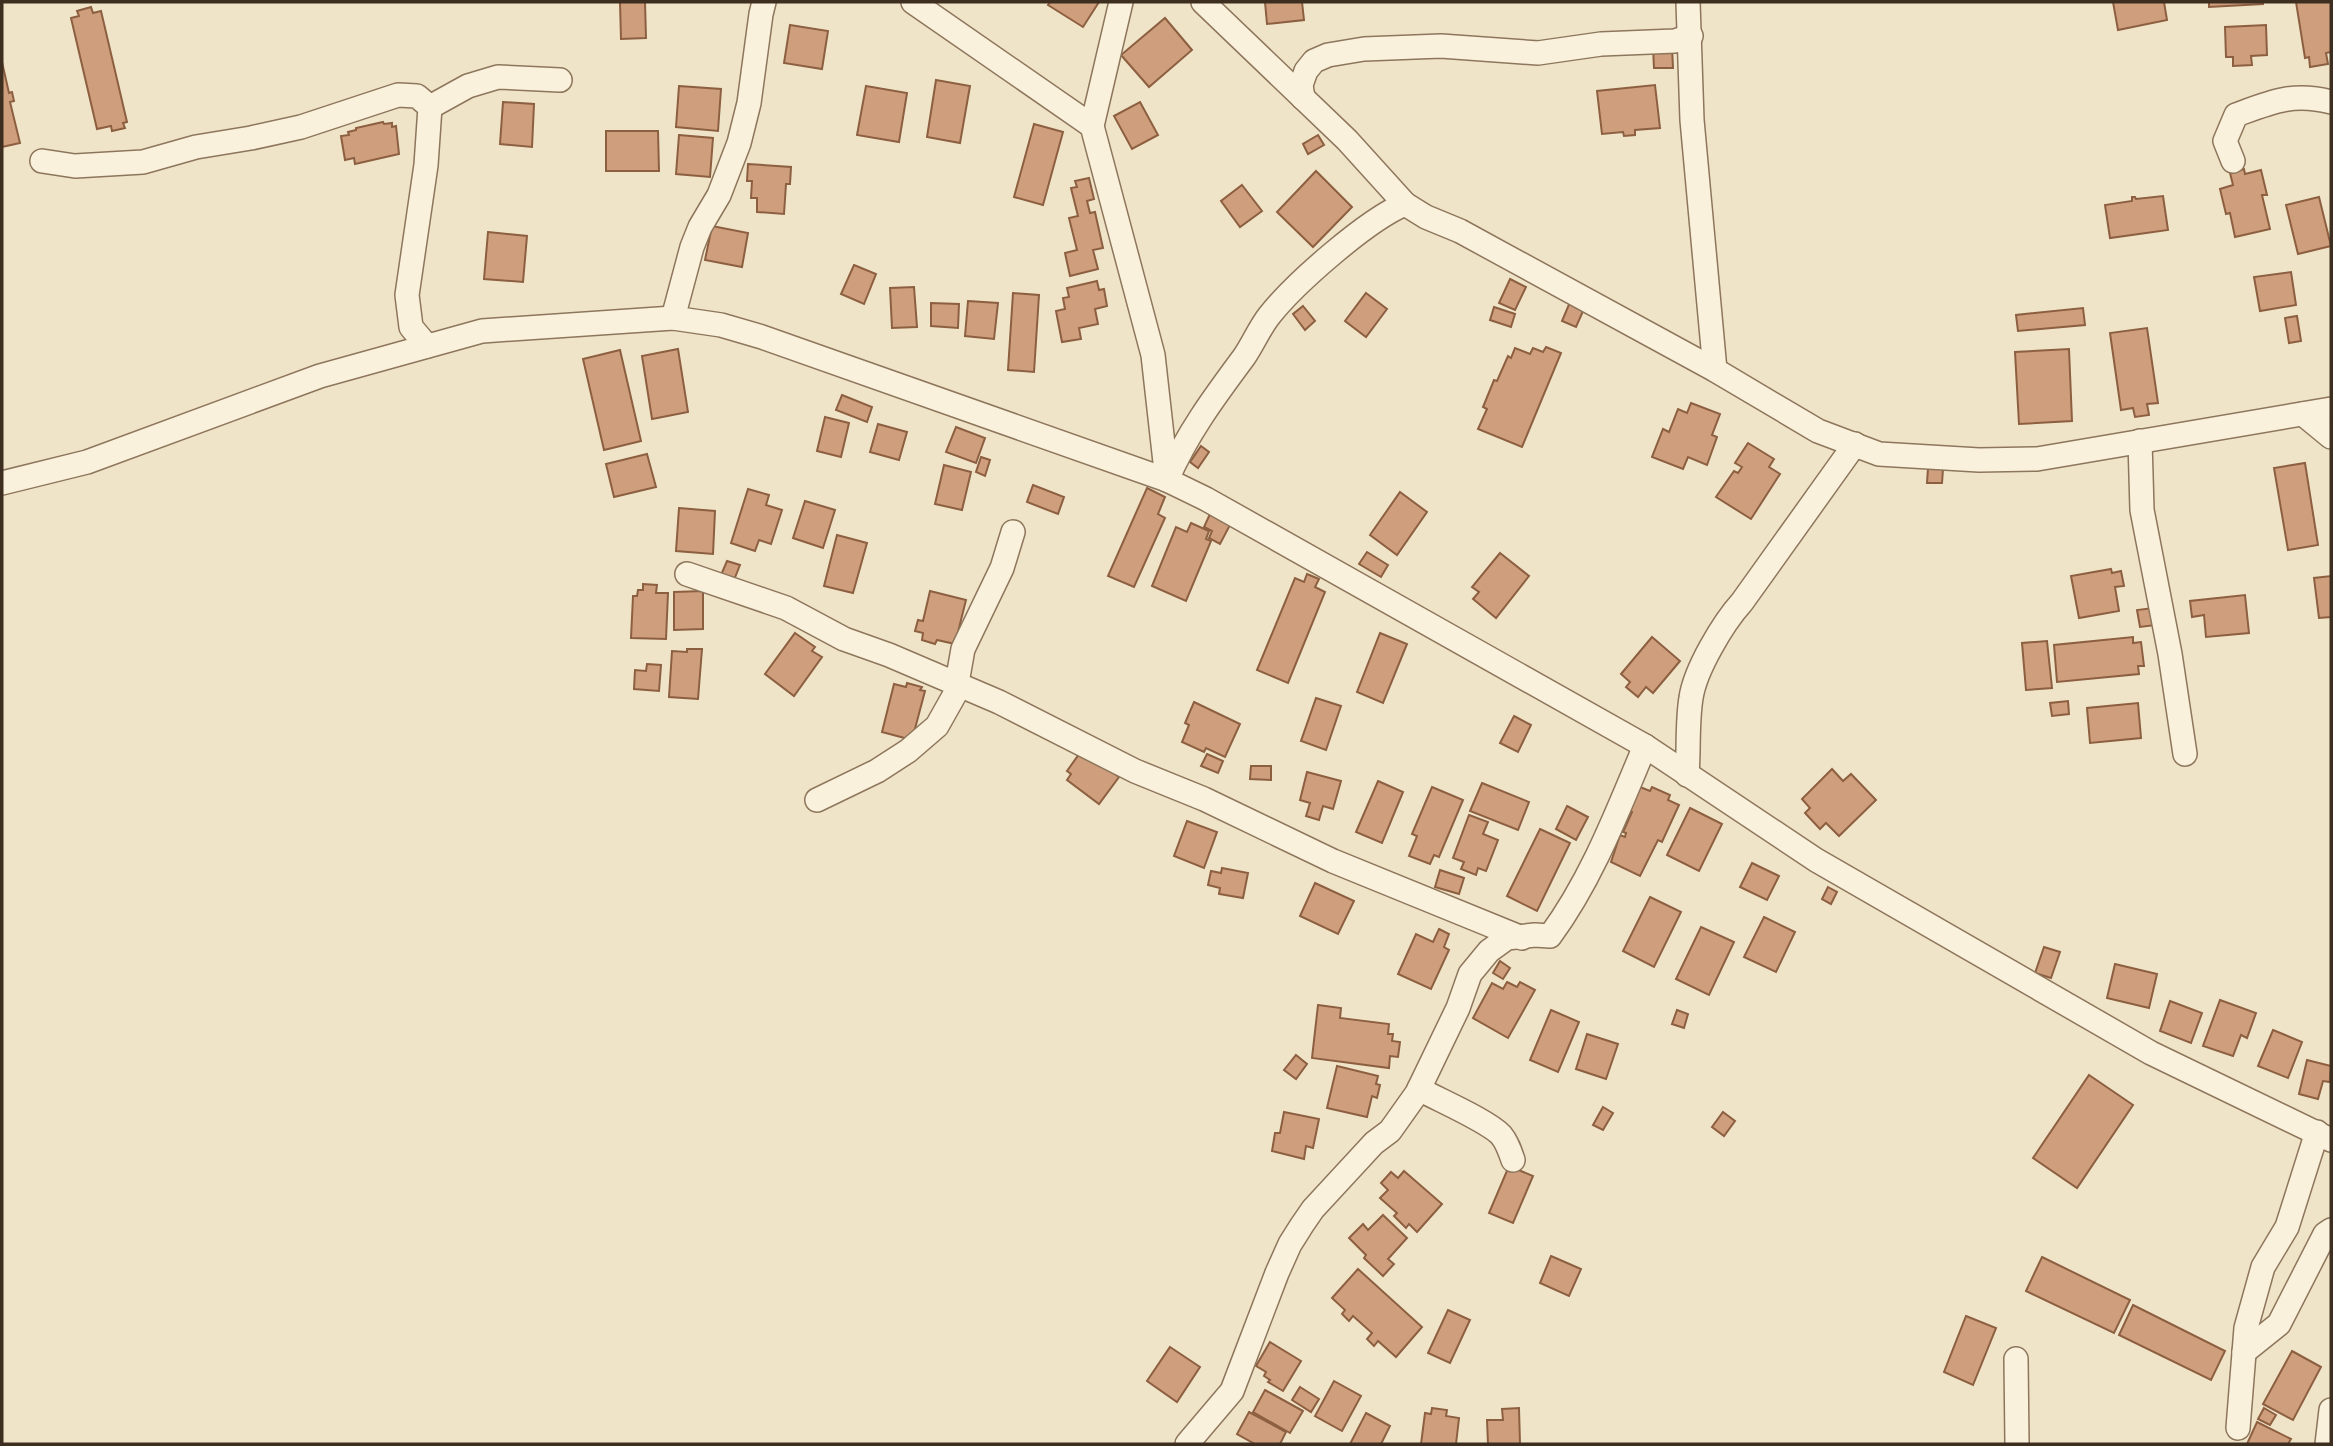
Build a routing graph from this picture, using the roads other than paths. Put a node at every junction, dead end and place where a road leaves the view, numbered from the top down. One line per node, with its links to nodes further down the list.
1 (764, 2): 15 (street)
2 (914, 2): 11 (street)
3 (1121, 2): 11 (street)
4 (1203, 2): 8 (street)
5 (1688, 2): 6 (street)
6 (1691, 36): 8 (street); 17 (street)
7 (560, 80): 10 (street)
8 (1303, 98): 14 (street)
9 (2331, 102): 13 (street)
10 (430, 107): 12 (street); 16 (street)
11 (1093, 126): 23 (street)
12 (42, 161)
13 (2233, 161)
14 (1405, 205): 17 (street); 23 (street)
15 (673, 318): 16 (street); 23 (street)
16 (427, 346): 24 (street)
17 (1715, 370): 22 (street)
18 (2331, 409): 19 (street)
19 (2303, 414): 20 (street); 21 (street)
20 (2331, 437)
21 (2140, 441): 22 (street); 29 (street)
22 (1855, 444): 30 (street)
23 (1167, 480): 28 (street)
24 (2, 483)
25 (1013, 532): 27 (street)
26 (687, 574): 27 (street)
27 (956, 684): 31 (street); 32 (street)
28 (1645, 746): 30 (street); 32 (street)
29 (2185, 754)
30 (1688, 775): 34 (street)
31 (817, 800)
32 (1522, 938): 33 (street)
33 (1419, 1089): 35 (street); 41 (street)
34 (2324, 1136): 37 (street)
35 (1513, 1160)
36 (2331, 1230): 37 (street)
37 (2244, 1352): 40 (street)
38 (2016, 1359): 42 (street)
39 (2331, 1410): 43 (street)
40 (2238, 1428)
41 (1187, 1444)
42 (2017, 1444)
43 (2327, 1444)

